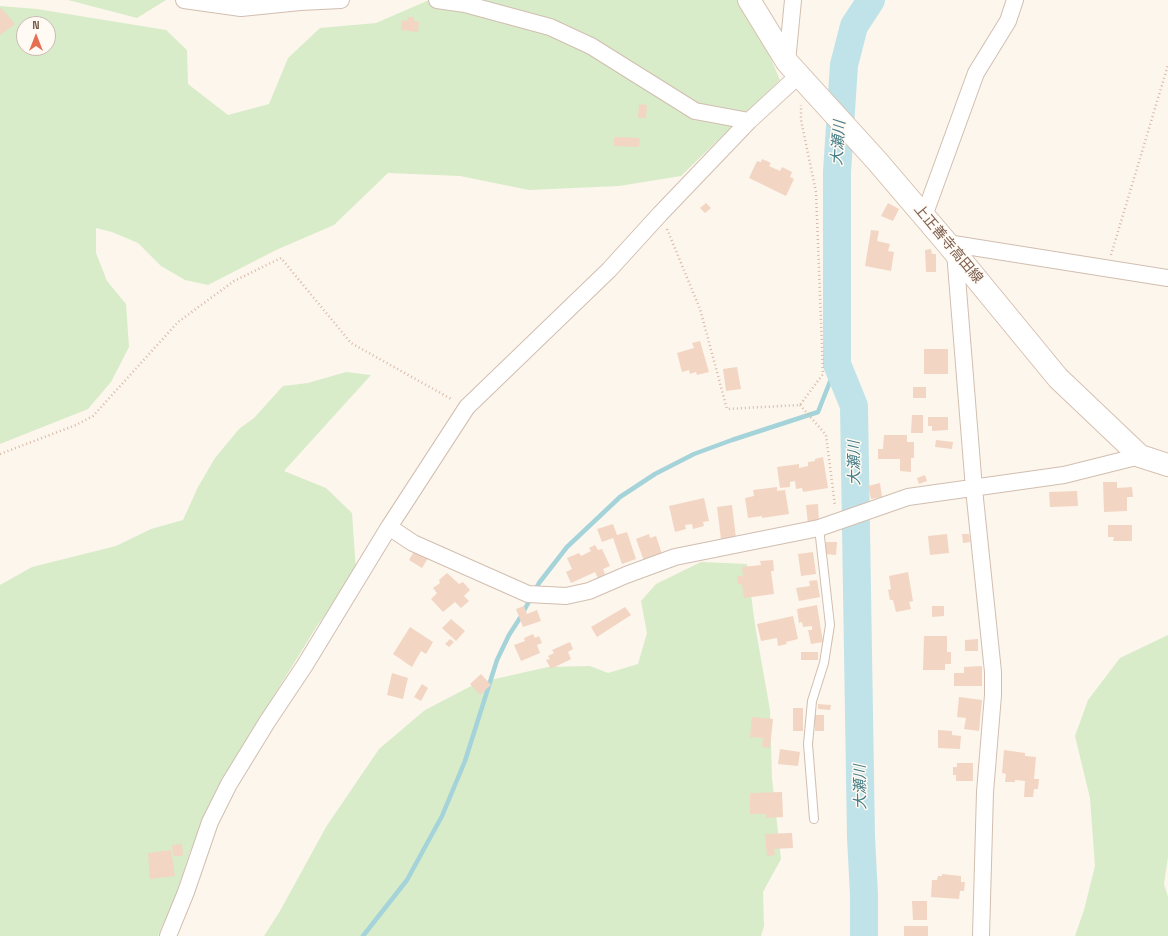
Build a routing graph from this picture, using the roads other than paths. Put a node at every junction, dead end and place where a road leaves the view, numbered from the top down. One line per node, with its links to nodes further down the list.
1 (184, 0): 2 (street)
2 (341, 0)
3 (437, 0): 8 (street)
4 (749, 0): 7 (main road, 上正善寺高田線)
5 (793, 0): 7 (street)
6 (1015, 0): 9 (street)
7 (793, 68): 8 (street); 9 (main road, 上正善寺高田線)
8 (749, 121): 15 (street)
9 (924, 216): 10 (main road, 上正善寺高田線)
10 (951, 247): 11 (street); 12 (main road, 上正善寺高田線); 14 (street)
11 (1168, 278)
12 (1140, 456): 13 (main road, 上正善寺高田線); 14 (street)
13 (1168, 465)
14 (974, 489): 16 (street); 19 (street)
15 (389, 527): 16 (street); 18 (street)
16 (819, 528): 17 (lane)
17 (814, 818)
18 (168, 936)
19 (981, 936)

